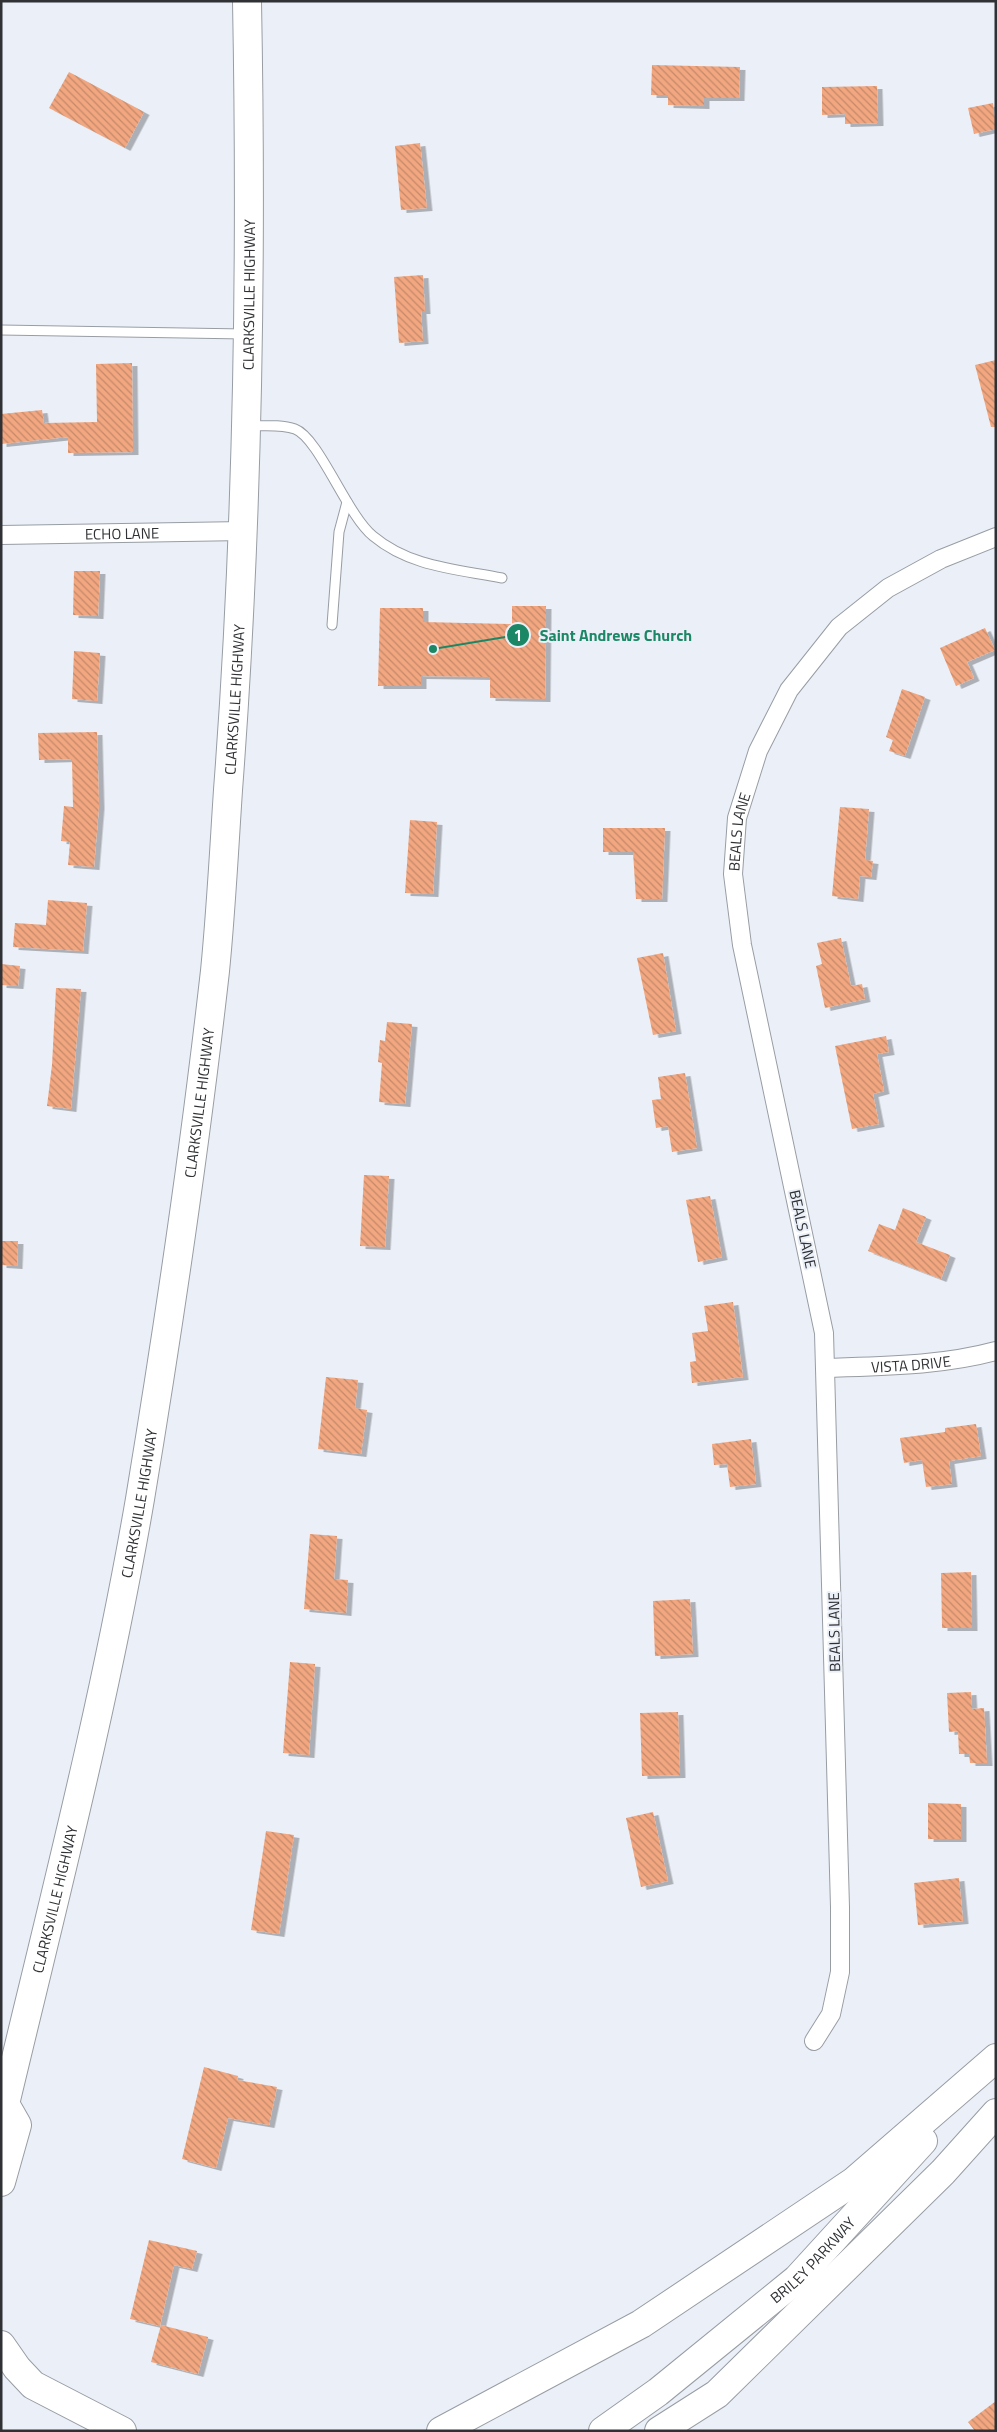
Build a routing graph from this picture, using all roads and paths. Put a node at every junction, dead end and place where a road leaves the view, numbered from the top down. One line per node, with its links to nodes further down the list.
1 (247, 1): 3 (main road, CLARKSVILLE HIGHWAY)
2 (1, 330): 3 (lane)
3 (248, 334): 4 (main road, CLARKSVILLE HIGHWAY)
4 (246, 426): 5 (lane); 6 (main road, CLARKSVILLE HIGHWAY)
5 (347, 502): 9 (lane); 10 (lane)
6 (244, 531): 7 (street, ECHO LANE); 15 (main road, CLARKSVILLE HIGHWAY)
7 (1, 535)
8 (996, 536): 12 (street, BEALS LANE)
9 (502, 578)
10 (332, 625)
11 (996, 1351): 12 (street, VISTA DRIVE)
12 (826, 1368): 13 (street, BEALS LANE)
13 (814, 2041)
14 (996, 2059): 21 (main road); 22 (main road, BRILEY PARKWAY)
15 (3, 2105): 17 (main road, CLARKSVILLE HIGHWAY)
16 (996, 2113): 19 (main road, BRILEY PARKWAY)
17 (1, 2182)
18 (1, 2345): 20 (main road)
19 (717, 2394): 23 (main road, BRILEY PARKWAY); 24 (main road)
20 (122, 2431)
21 (441, 2431)
22 (603, 2431)
23 (659, 2431)
24 (672, 2431)

